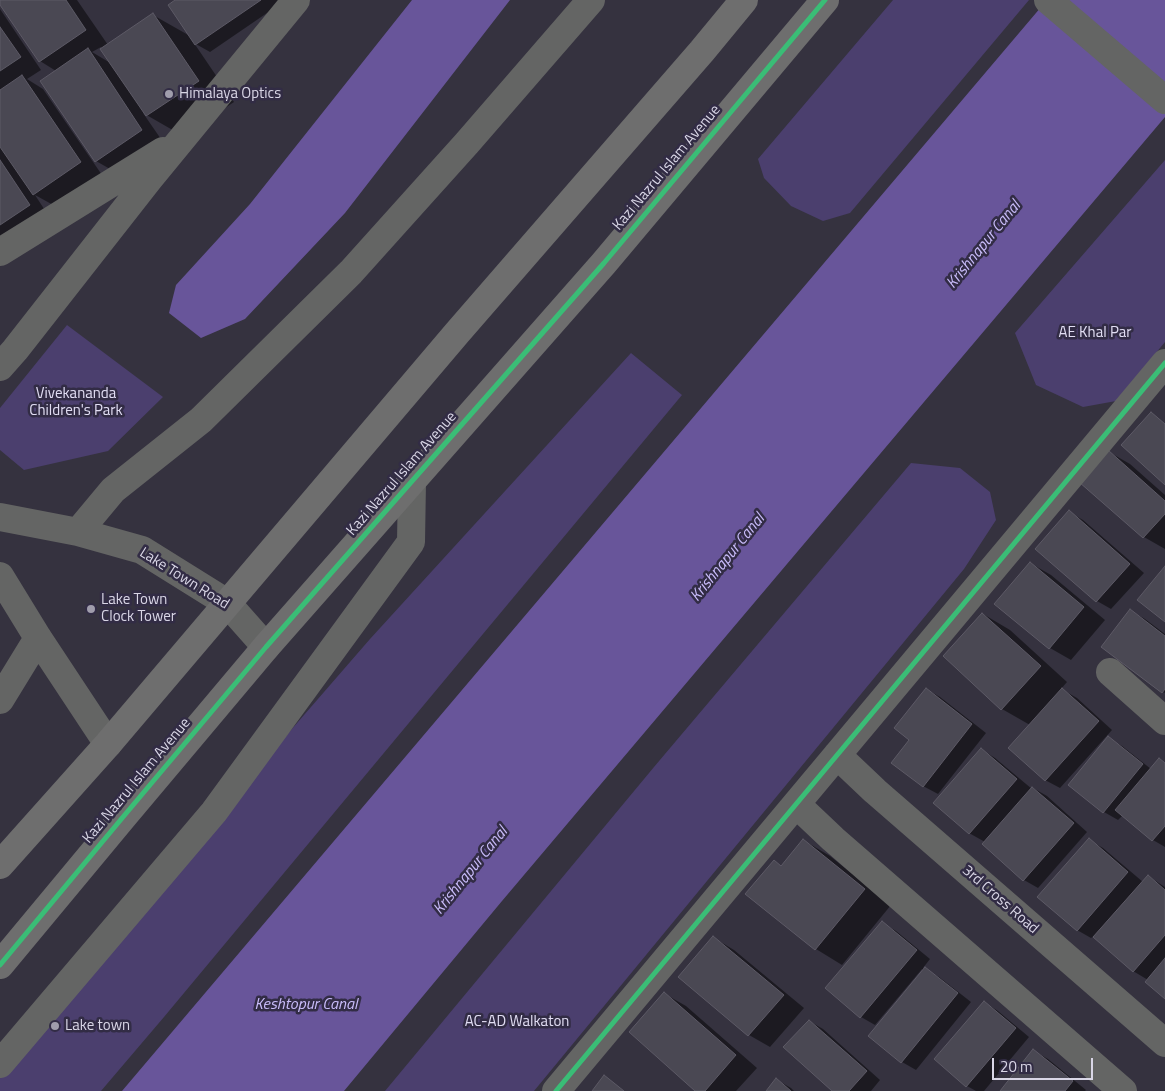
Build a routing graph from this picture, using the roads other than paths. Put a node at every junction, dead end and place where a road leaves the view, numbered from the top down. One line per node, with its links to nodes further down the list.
1 (296, 0): 7 (street)
2 (591, 0): 13 (street)
3 (744, 0): 15 (main road)
4 (824, 0): 11 (main road, Kazi Nazrul Islam Avenue)
5 (1048, 0): 6 (street)
6 (1165, 100)
7 (182, 140): 8 (street); 10 (street)
8 (0, 252)
9 (1165, 363): 22 (street)
10 (0, 367)
11 (412, 482): 17 (main road, Kazi Nazrul Islam Avenue); 27 (street, Kazi Nazrul Islam Avenue)
12 (0, 517): 13 (street, Lake Town Road)
13 (78, 532): 15 (street, Lake Town Road)
14 (0, 576): 16 (street)
15 (227, 603): 17 (street, Lake Town Road); 21 (main road)
16 (38, 638): 19 (street); 21 (street)
17 (266, 647): 25 (main road, Kazi Nazrul Islam Avenue)
18 (1110, 672): 20 (street)
19 (0, 700)
20 (1165, 720)
21 (108, 744): 24 (main road)
22 (837, 755): 23 (street); 26 (street, 3rd Cross Road)
23 (796, 804): 28 (street); 29 (street)
24 (0, 865)
25 (0, 965)
26 (1165, 1043)
27 (0, 1064)
28 (556, 1091)
29 (1123, 1091)

